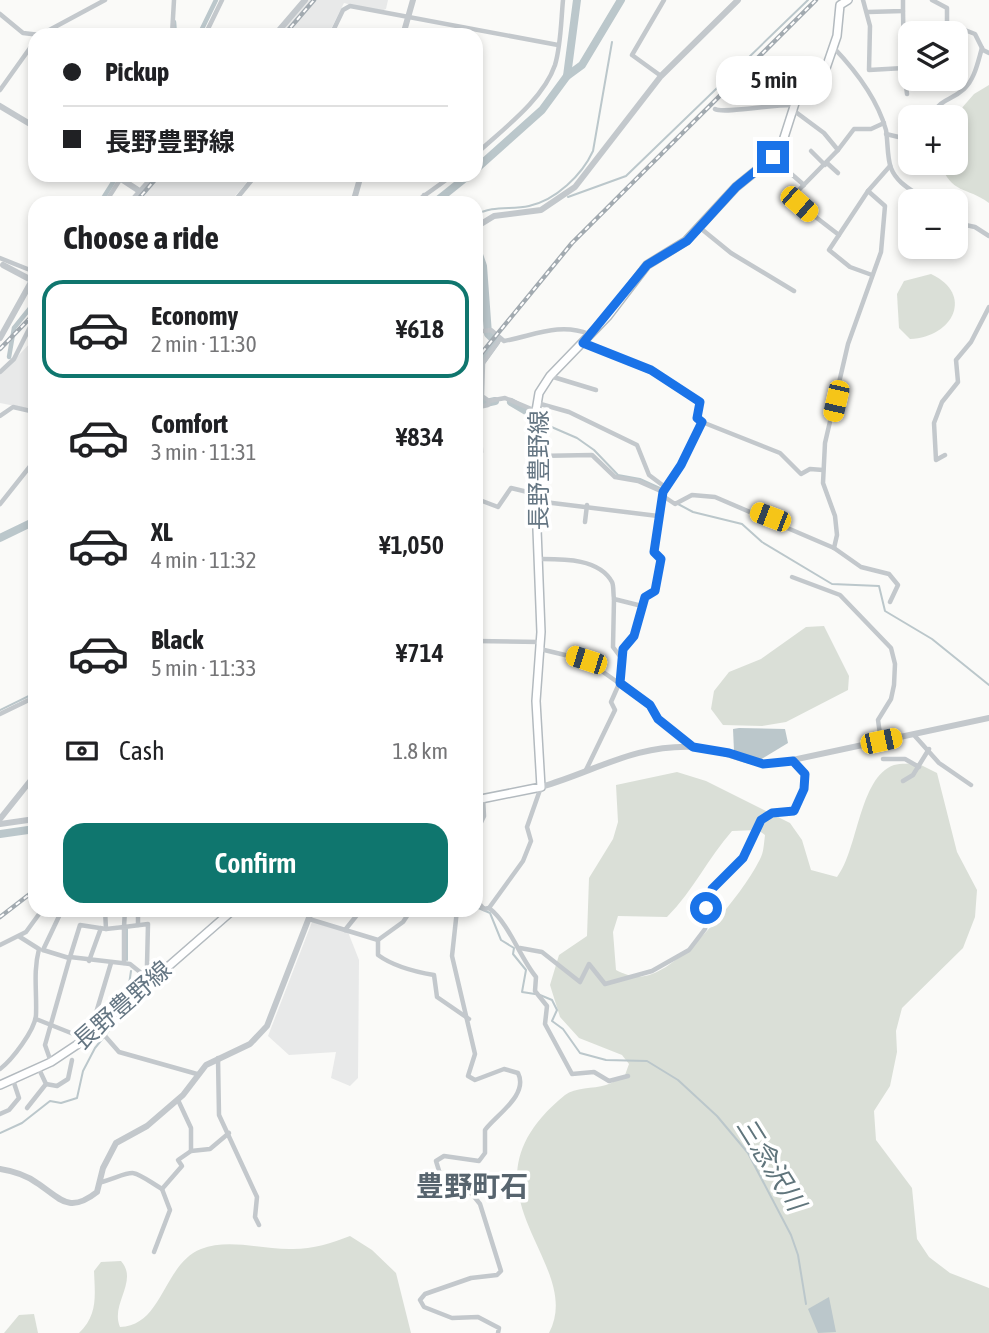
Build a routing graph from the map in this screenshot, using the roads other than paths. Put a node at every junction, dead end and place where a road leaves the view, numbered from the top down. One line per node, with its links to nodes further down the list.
1 (105, 0): 19 (street)
2 (174, 0): 20 (street)
3 (222, 0): 21 (street)
4 (305, 0): 22 (street)
5 (413, 0): 17 (street)
6 (563, 0): 28 (street)
7 (664, 0): 36 (street)
8 (738, 0): 36 (street)
9 (848, 0): 13 (main road, 長野豊野線)
10 (863, 0): 15 (street)
11 (903, 0): 14 (street)
12 (932, 0): 30 (street)
13 (838, 3): 29 (main road, 長野豊野線)
14 (903, 11): 15 (street); 18 (street)
15 (868, 12): 34 (street)
16 (0, 15): 27 (street)
17 (408, 17): 23 (street); 24 (street); 25 (street)
18 (903, 21)
19 (53, 28)
20 (172, 28)
21 (208, 28)
22 (281, 28)
23 (334, 28)
24 (405, 28)
25 (467, 28)
26 (483, 31): 28 (street)
27 (28, 34)
28 (558, 45): 48 (street)
29 (834, 48): 35 (street); 42 (main road, 長野豊野線)
30 (982, 48): 32 (street); 40 (street)
31 (28, 51): 37 (street)
32 (989, 53)
33 (898, 68): 34 (street)
34 (869, 70): 35 (street)
35 (858, 73): 45 (street)
36 (661, 76): 68 (street)
37 (0, 90)
38 (907, 91): 39 (street)
39 (907, 94)
40 (936, 105)
41 (0, 106): 44 (street)
42 (793, 107): 43 (street); 49 (street); 51 (main road, 長野豊野線)
43 (715, 109)
44 (28, 123)
45 (884, 123): 46 (street); 49 (street)
46 (886, 134): 47 (street); 53 (street)
47 (898, 137)
48 (483, 147)
49 (838, 150): 52 (street)
50 (811, 151): 52 (street)
51 (773, 157): 61 (street); 70 (main road, 長野豊野線)
52 (826, 164): 54 (street); 61 (street)
53 (890, 166): 55 (street); 56 (street)
54 (838, 173)
55 (879, 176): 56 (street); 64 (street)
56 (896, 176): 62 (street)
57 (128, 182): 63 (street)
58 (149, 182): 63 (street)
59 (250, 182): 66 (street)
60 (444, 182): 67 (street)
61 (804, 185): 72 (street)
62 (912, 189)
63 (141, 191): 65 (street)
64 (867, 191): 72 (street); 75 (street)
65 (136, 196)
66 (239, 196)
67 (425, 196)
68 (483, 223)
69 (968, 226): 71 (street)
70 (699, 227): 78 (street); 82 (main road, 長野豊野線)
71 (988, 234)
72 (840, 235): 75 (street)
73 (1, 262): 74 (street); 76 (street, bridge)
74 (28, 271)
75 (872, 275): 100 (street)
76 (28, 278)
77 (28, 286): 83 (street)
78 (794, 291)
79 (989, 307): 97 (street)
80 (28, 331): 87 (street)
81 (483, 331): 84 (street)
82 (590, 335): 84 (street); 85 (main road, 長野豊野線)
83 (0, 338)
84 (500, 339): 86 (street)
85 (583, 343): 88 (main road, 長野豊野線); 96 (street)
86 (483, 368)
87 (0, 372)
88 (550, 376): 89 (street); 93 (main road, 長野豊野線)
89 (596, 390)
90 (483, 398): 91 (street)
91 (488, 402): 92 (street); 93 (street)
92 (483, 405)
93 (536, 407): 98 (main road, 長野豊野線); 101 (street)
94 (28, 410): 95 (street)
95 (0, 416)
96 (702, 422): 100 (street); 101 (street)
97 (945, 455)
98 (536, 456): 101 (street); 102 (main road, 長野豊野線)
99 (28, 469): 104 (street)
100 (824, 470): 108 (street)
101 (663, 492): 106 (street); 108 (street)
102 (536, 497): 103 (street); 105 (street); 109 (main road, 長野豊野線)
103 (483, 502)
104 (0, 504)
105 (587, 505): 106 (street); 107 (street)
106 (658, 516): 113 (street)
107 (585, 522)
108 (834, 548): 112 (street)
109 (538, 559): 111 (street); 115 (main road, 長野豊野線)
110 (792, 577): 122 (street)
111 (614, 599): 113 (street); 116 (street)
112 (890, 602)
113 (642, 606): 116 (street)
114 (483, 642): 115 (street)
115 (540, 646): 117 (street); 132 (main road, 長野豊野線)
116 (622, 660): 117 (street)
117 (620, 683): 123 (street); 128 (street)
118 (28, 700): 119 (street)
119 (0, 714)
120 (989, 718): 121 (street)
121 (913, 734): 122 (street); 124 (street)
122 (881, 741): 126 (street)
123 (693, 747): 126 (street); 128 (street)
124 (929, 749): 127 (street); 131 (street)
125 (883, 760): 127 (street)
126 (793, 761): 155 (street)
127 (919, 767): 129 (street)
128 (586, 770): 132 (street)
129 (903, 781)
130 (28, 784): 135 (street)
131 (971, 785)
132 (541, 787): 133 (main road); 137 (street)
133 (483, 798)
134 (28, 819): 135 (street)
135 (0, 821)
136 (483, 908): 137 (street)
137 (489, 908): 155 (street)
138 (36, 917): 152 (street)
139 (58, 917): 156 (street)
140 (105, 917): 150 (street)
141 (125, 917): 149 (street)
142 (138, 917): 148 (street)
143 (225, 917): 162 (main road, 長野豊野線)
144 (355, 917): 151 (street)
145 (406, 917): 153 (street)
146 (456, 917): 164 (street)
147 (309, 919): 151 (street); 167 (street)
148 (138, 925): 149 (street); 161 (street)
149 (124, 927): 150 (street); 160 (street)
150 (104, 928): 157 (street); 158 (street)
151 (345, 930): 153 (street)
152 (20, 937): 154 (street); 156 (street)
153 (378, 940): 164 (street)
154 (0, 945)
155 (520, 948): 173 (street)
156 (41, 950): 157 (street); 163 (street)
157 (69, 957): 158 (street); 165 (street)
158 (89, 961): 159 (street)
159 (111, 962): 160 (street); 165 (street)
160 (124, 964): 162 (street)
161 (146, 965)
162 (150, 980): 166 (main road, 長野豊野線)
163 (36, 1019): 165 (street); 170 (street)
164 (469, 1019): 187 (street)
165 (50, 1026): 169 (street)
166 (100, 1031): 169 (main road, 長野豊野線); 172 (street)
167 (218, 1058): 172 (street); 180 (street)
168 (72, 1060): 175 (street)
169 (51, 1062): 171 (main road, 長野豊野線)
170 (0, 1069)
171 (39, 1069): 174 (main road, 長野豊野線); 175 (street)
172 (197, 1074): 177 (street)
173 (628, 1076)
174 (13, 1080): 176 (main road, 長野豊野線); 179 (street)
175 (46, 1084): 178 (street)
176 (0, 1085)
177 (178, 1100): 181 (street); 183 (street)
178 (27, 1108)
179 (0, 1114)
180 (229, 1133): 181 (street); 185 (street)
181 (191, 1152): 184 (street)
182 (0, 1169): 183 (street)
183 (102, 1182): 184 (street)
184 (162, 1189): 186 (street)
185 (259, 1225)
186 (154, 1252)
187 (498, 1333)

